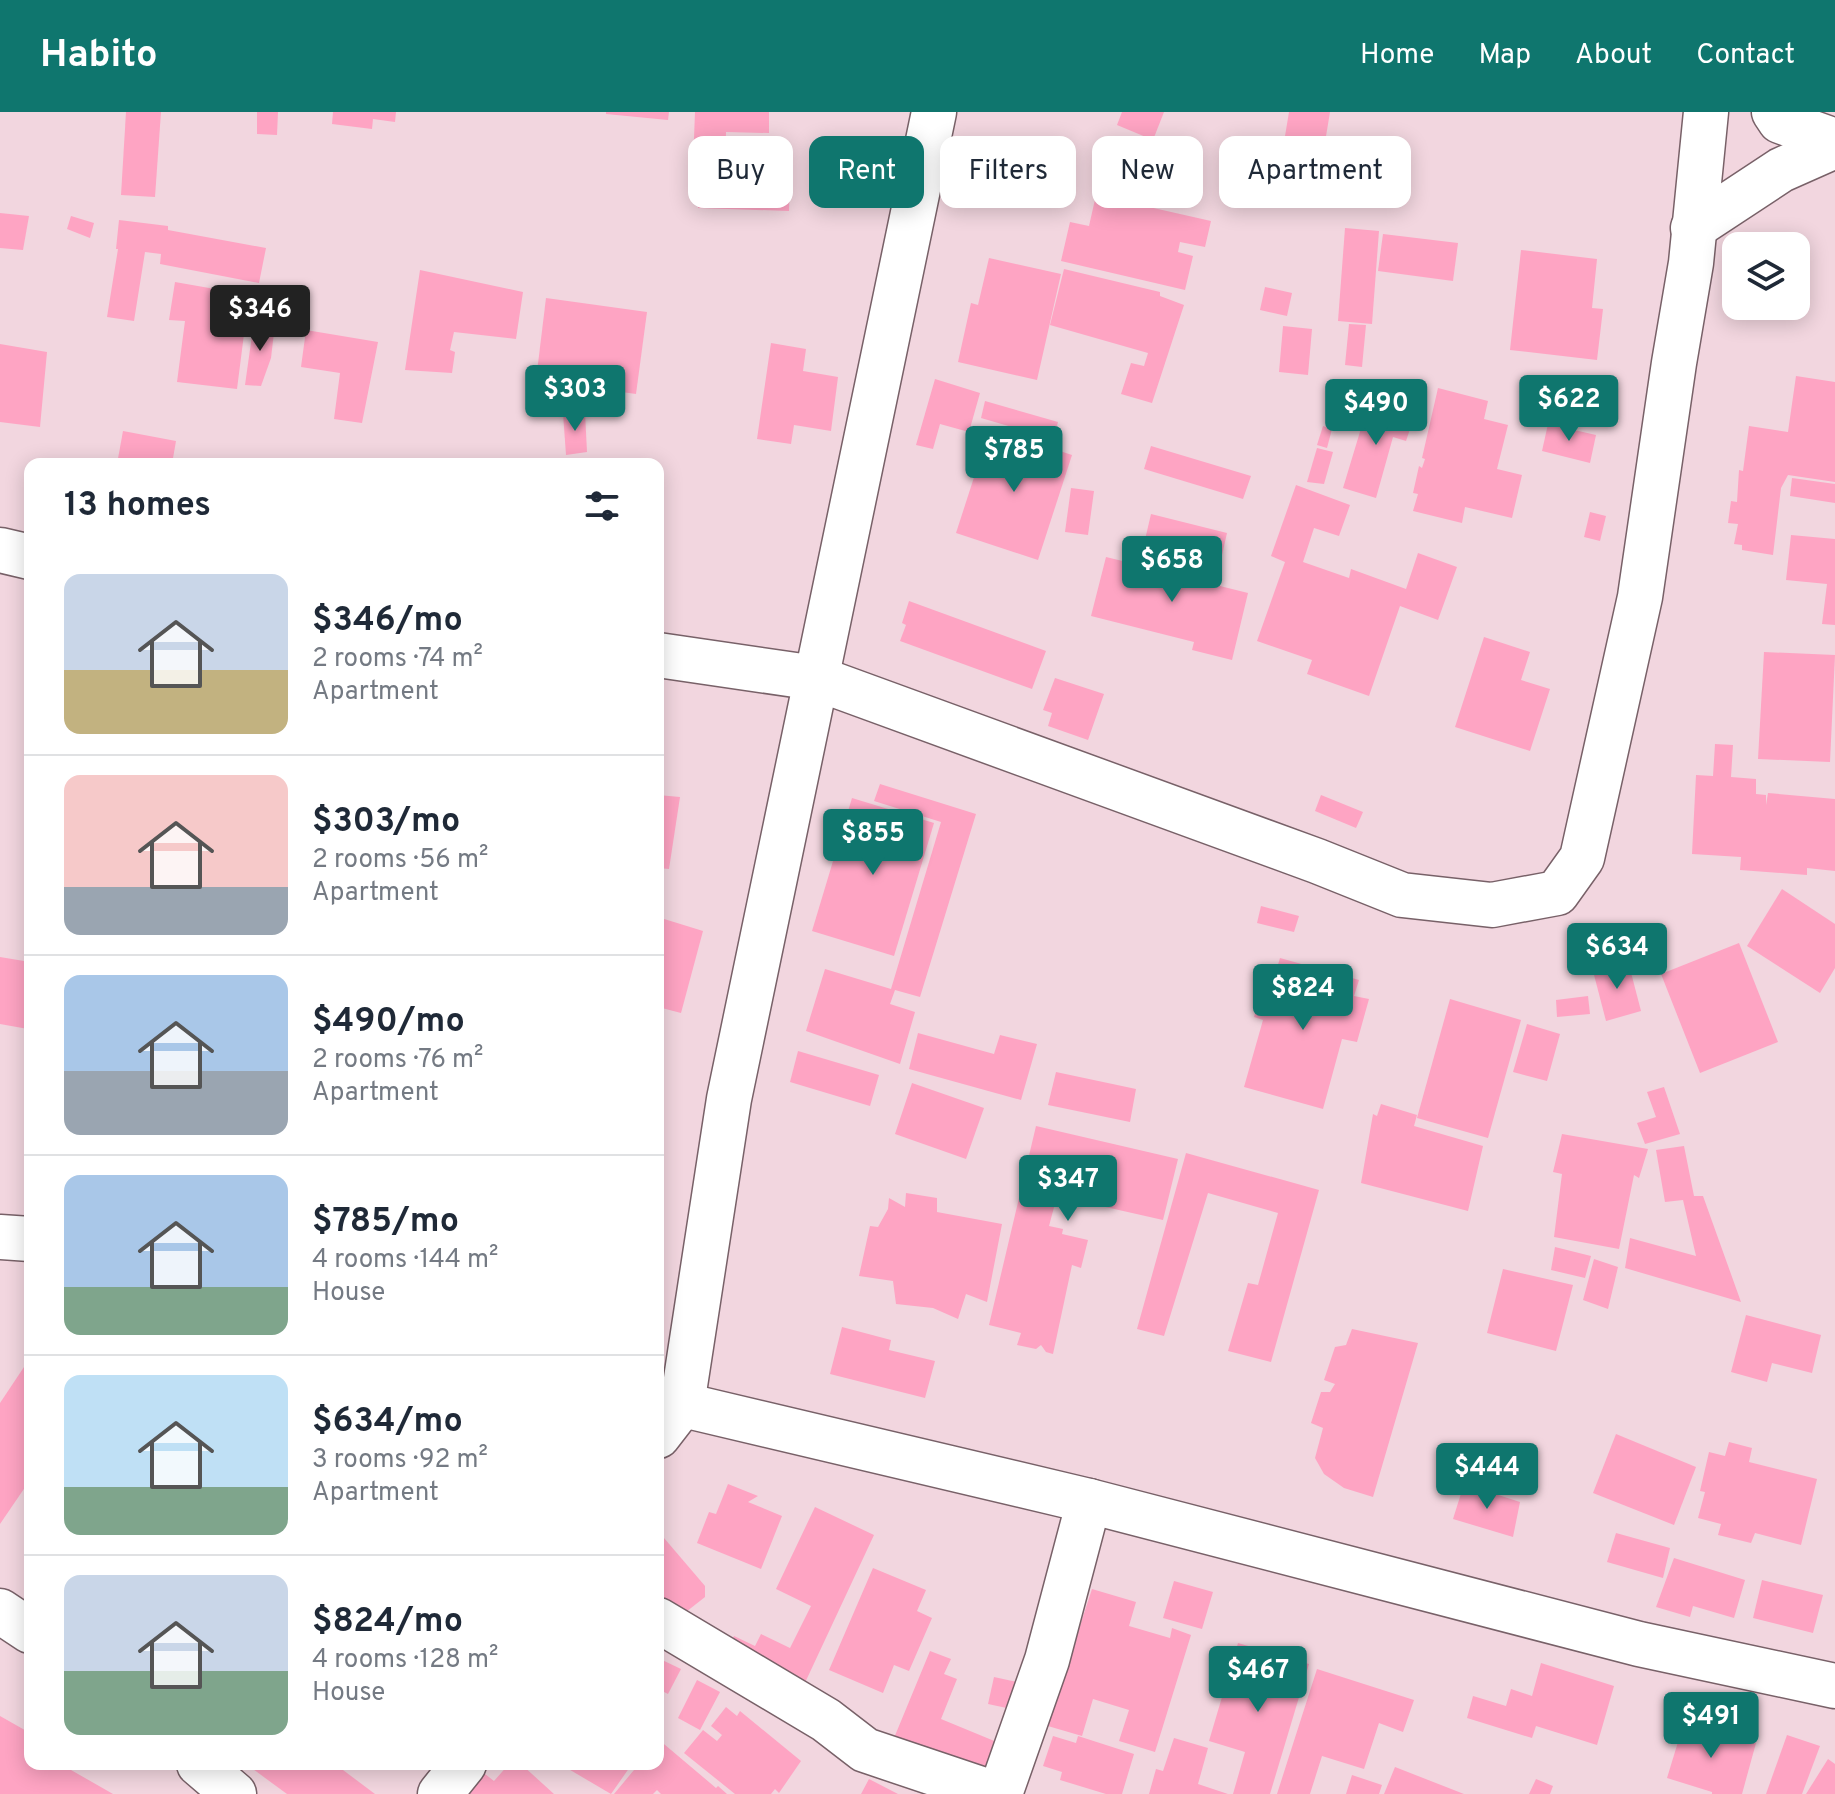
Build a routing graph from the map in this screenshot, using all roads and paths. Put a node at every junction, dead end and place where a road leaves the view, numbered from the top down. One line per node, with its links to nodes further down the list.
1 (934, 112): 9 (street)
2 (1706, 112): 5 (street)
3 (1774, 112): 4 (street)
4 (1835, 144): 5 (street)
5 (1693, 228): 9 (street)
6 (0, 550): 7 (street)
7 (24, 556)
8 (664, 656): 9 (street)
9 (816, 678): 12 (street)
10 (0, 1237): 11 (street)
11 (24, 1239)
12 (666, 1413): 13 (street)
13 (1089, 1501): 17 (street); 22 (street)
14 (0, 1611): 16 (street)
15 (664, 1624): 22 (street)
16 (24, 1627)
17 (1835, 1686)
18 (206, 1770): 20 (street)
19 (459, 1770): 21 (street)
20 (234, 1794)
21 (440, 1794)
22 (998, 1794)

